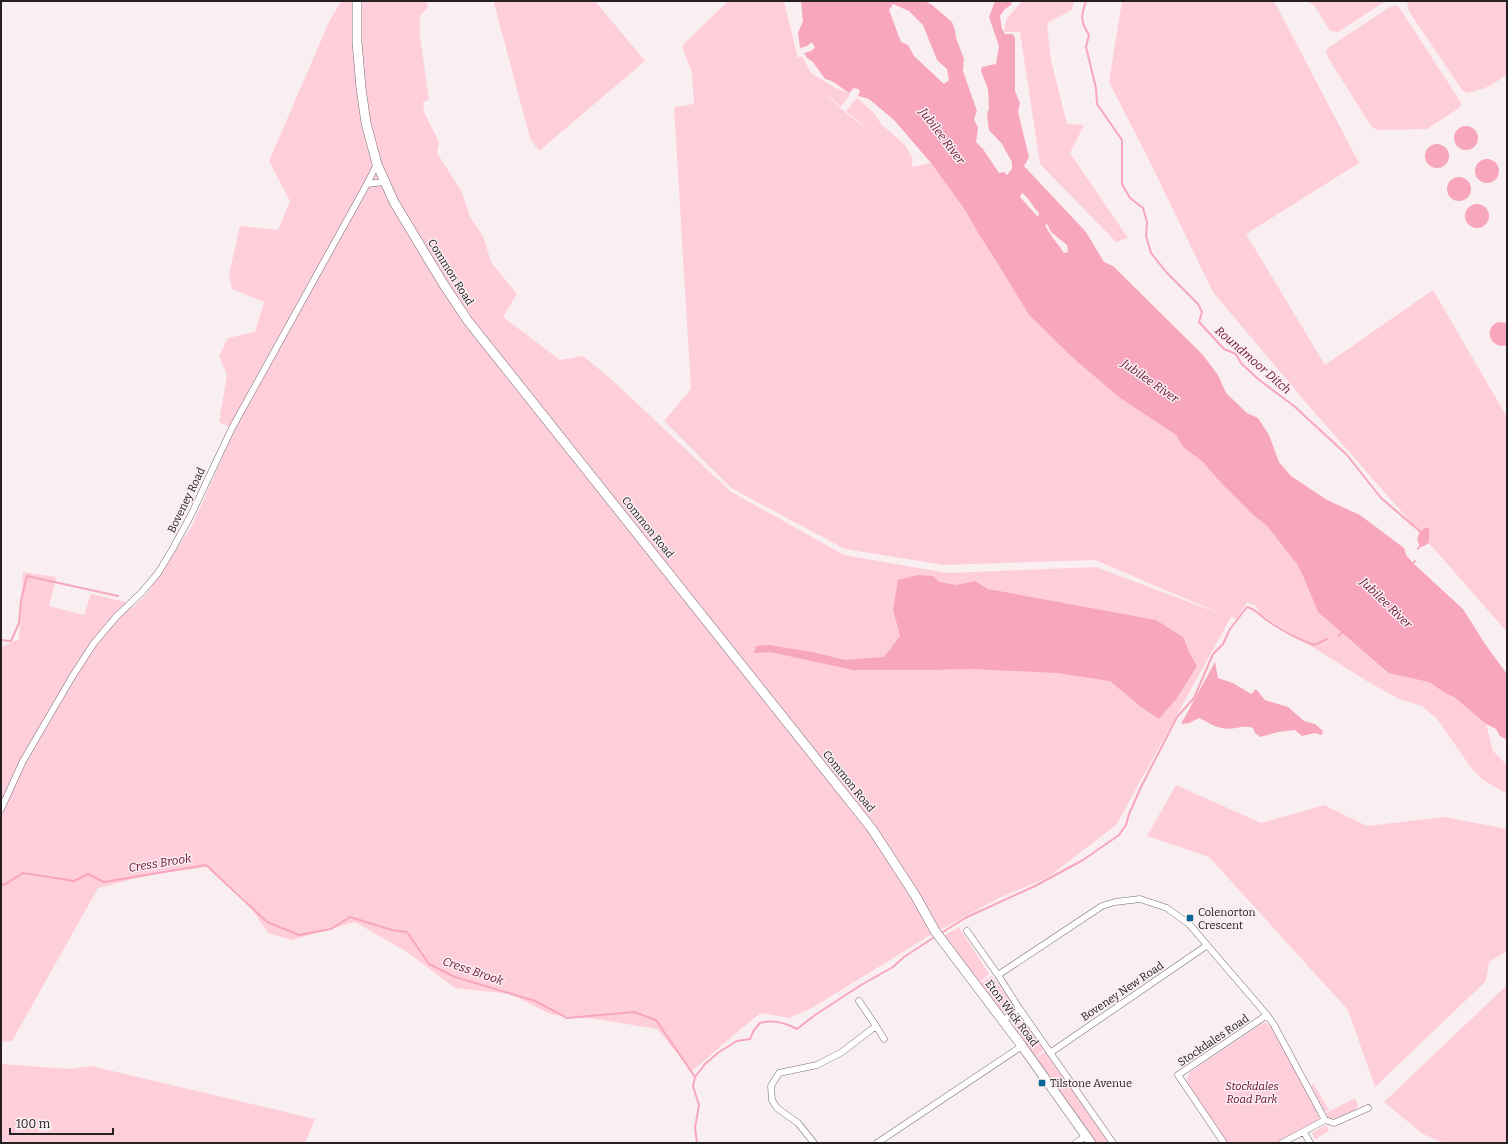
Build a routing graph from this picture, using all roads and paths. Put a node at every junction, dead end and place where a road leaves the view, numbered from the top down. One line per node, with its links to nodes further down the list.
1 (357, 1): 2 (main road, Common Road)
2 (377, 164): 3 (main road, Common Road); 4 (street, Boveney Road)
3 (384, 182): 4 (street); 6 (main road, Common Road)
4 (367, 184): 5 (street, Boveney Road)
5 (1, 809)
6 (915, 895): 13 (main road, Eton Wick Road)
7 (967, 931): 9 (street)
8 (1206, 946): 9 (street); 12 (street); 17 (street, Boveney New Road)
9 (1001, 974): 11 (street)
10 (859, 1001): 14 (street)
11 (1019, 1008): 13 (street); 17 (street)
12 (1267, 1015): 19 (street); 26 (street, Stockdales Road)
13 (1003, 1021): 16 (main road, Eton Wick Road)
14 (876, 1026): 15 (street); 22 (street)
15 (884, 1039)
16 (1022, 1046): 21 (main road, Eton Wick Road); 23 (street)
17 (1050, 1053): 25 (street)
18 (1368, 1108): 19 (street)
19 (1325, 1120): 20 (street)
20 (1304, 1132): 27 (street); 28 (street)
21 (1089, 1139): 24 (street)
22 (814, 1143)
23 (877, 1143)
24 (1076, 1143)
25 (1113, 1143)
26 (1224, 1143)
27 (1282, 1143)
28 (1310, 1143)

